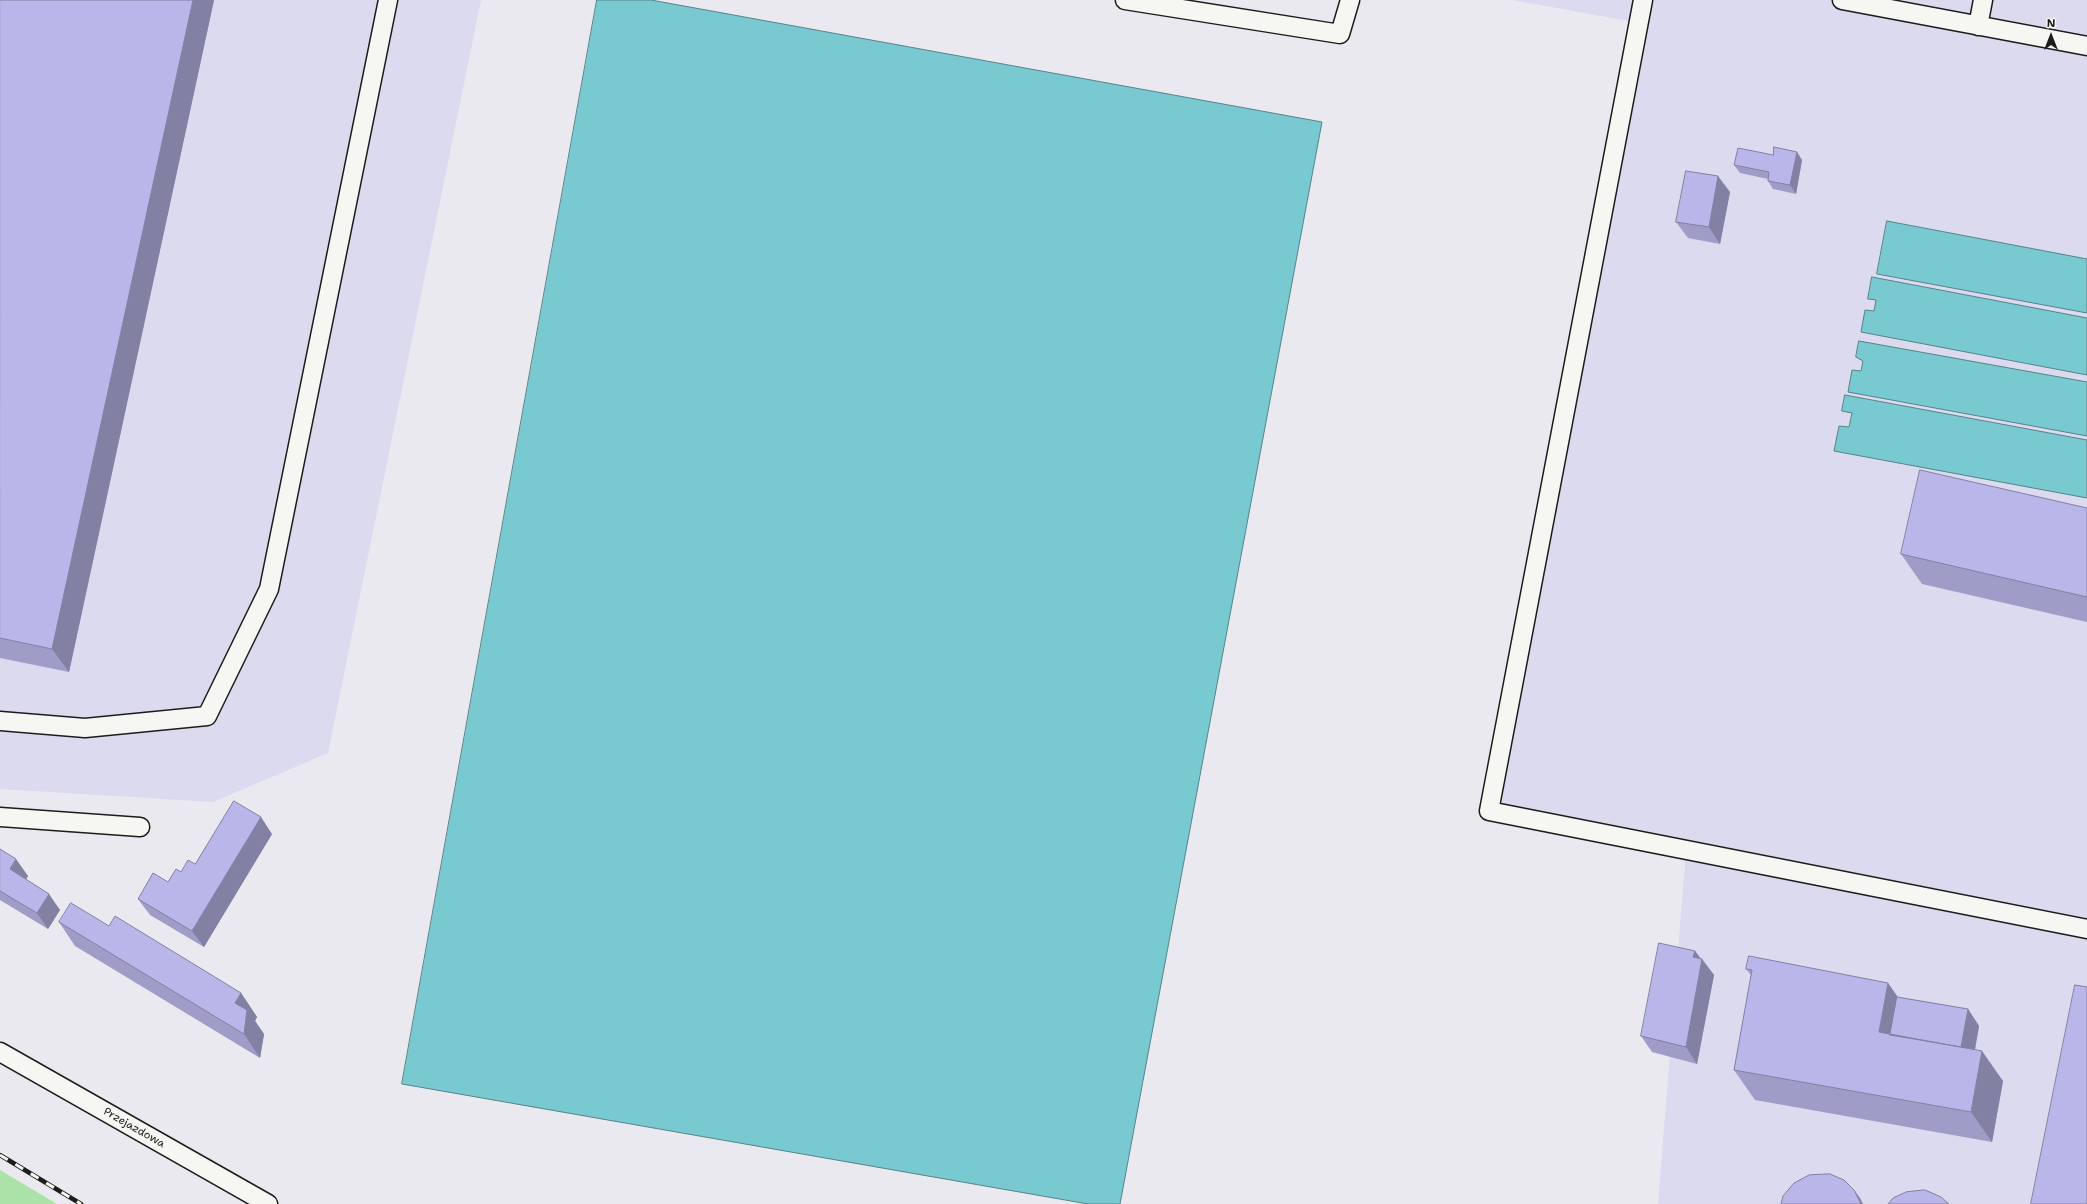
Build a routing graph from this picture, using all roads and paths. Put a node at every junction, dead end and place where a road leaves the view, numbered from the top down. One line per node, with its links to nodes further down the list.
1 (388, 0): 9 (lane)
2 (1125, 0): 3 (lane)
3 (1350, 0)
4 (1644, 0): 12 (lane)
5 (1842, 0): 7 (lane)
6 (1983, 0): 7 (lane)
7 (1978, 26): 8 (lane)
8 (2087, 46)
9 (0, 721)
10 (0, 817): 11 (lane)
11 (140, 828)
12 (2087, 929)
13 (0, 1052): 14 (lane, Przejazdowa)
14 (268, 1204)

